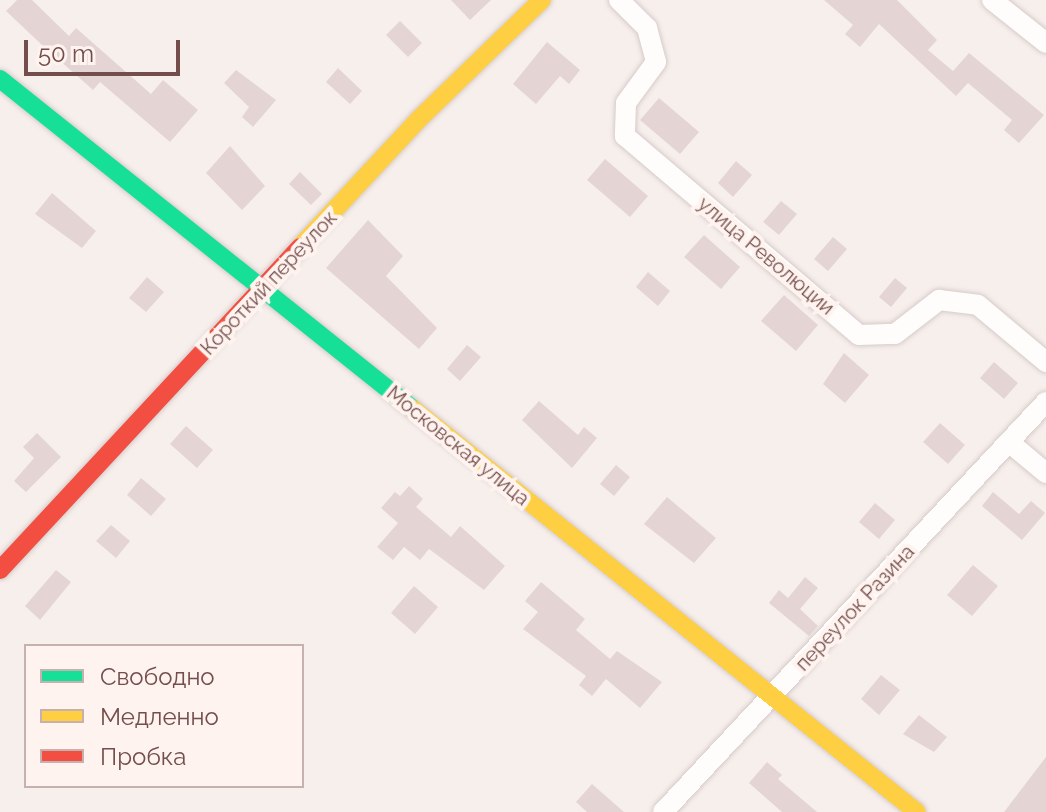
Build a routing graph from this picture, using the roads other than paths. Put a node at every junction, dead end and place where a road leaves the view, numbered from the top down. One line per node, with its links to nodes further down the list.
1 (542, 0): 6 (street, Короткий переулок)
2 (619, 0): 7 (street, улица Революции)
3 (992, 0): 4 (street)
4 (1046, 43)
5 (0, 79): 6 (street, Московская улица)
6 (264, 291): 11 (street, Короткий переулок); 12 (street, Московская улица)
7 (1046, 362)
8 (1046, 402): 9 (street, переулок Разина)
9 (1010, 443): 10 (street); 12 (street, переулок Разина)
10 (1046, 473)
11 (0, 570)
12 (772, 696): 13 (street, переулок Разина); 14 (street, Московская улица)
13 (663, 812)
14 (917, 812)

